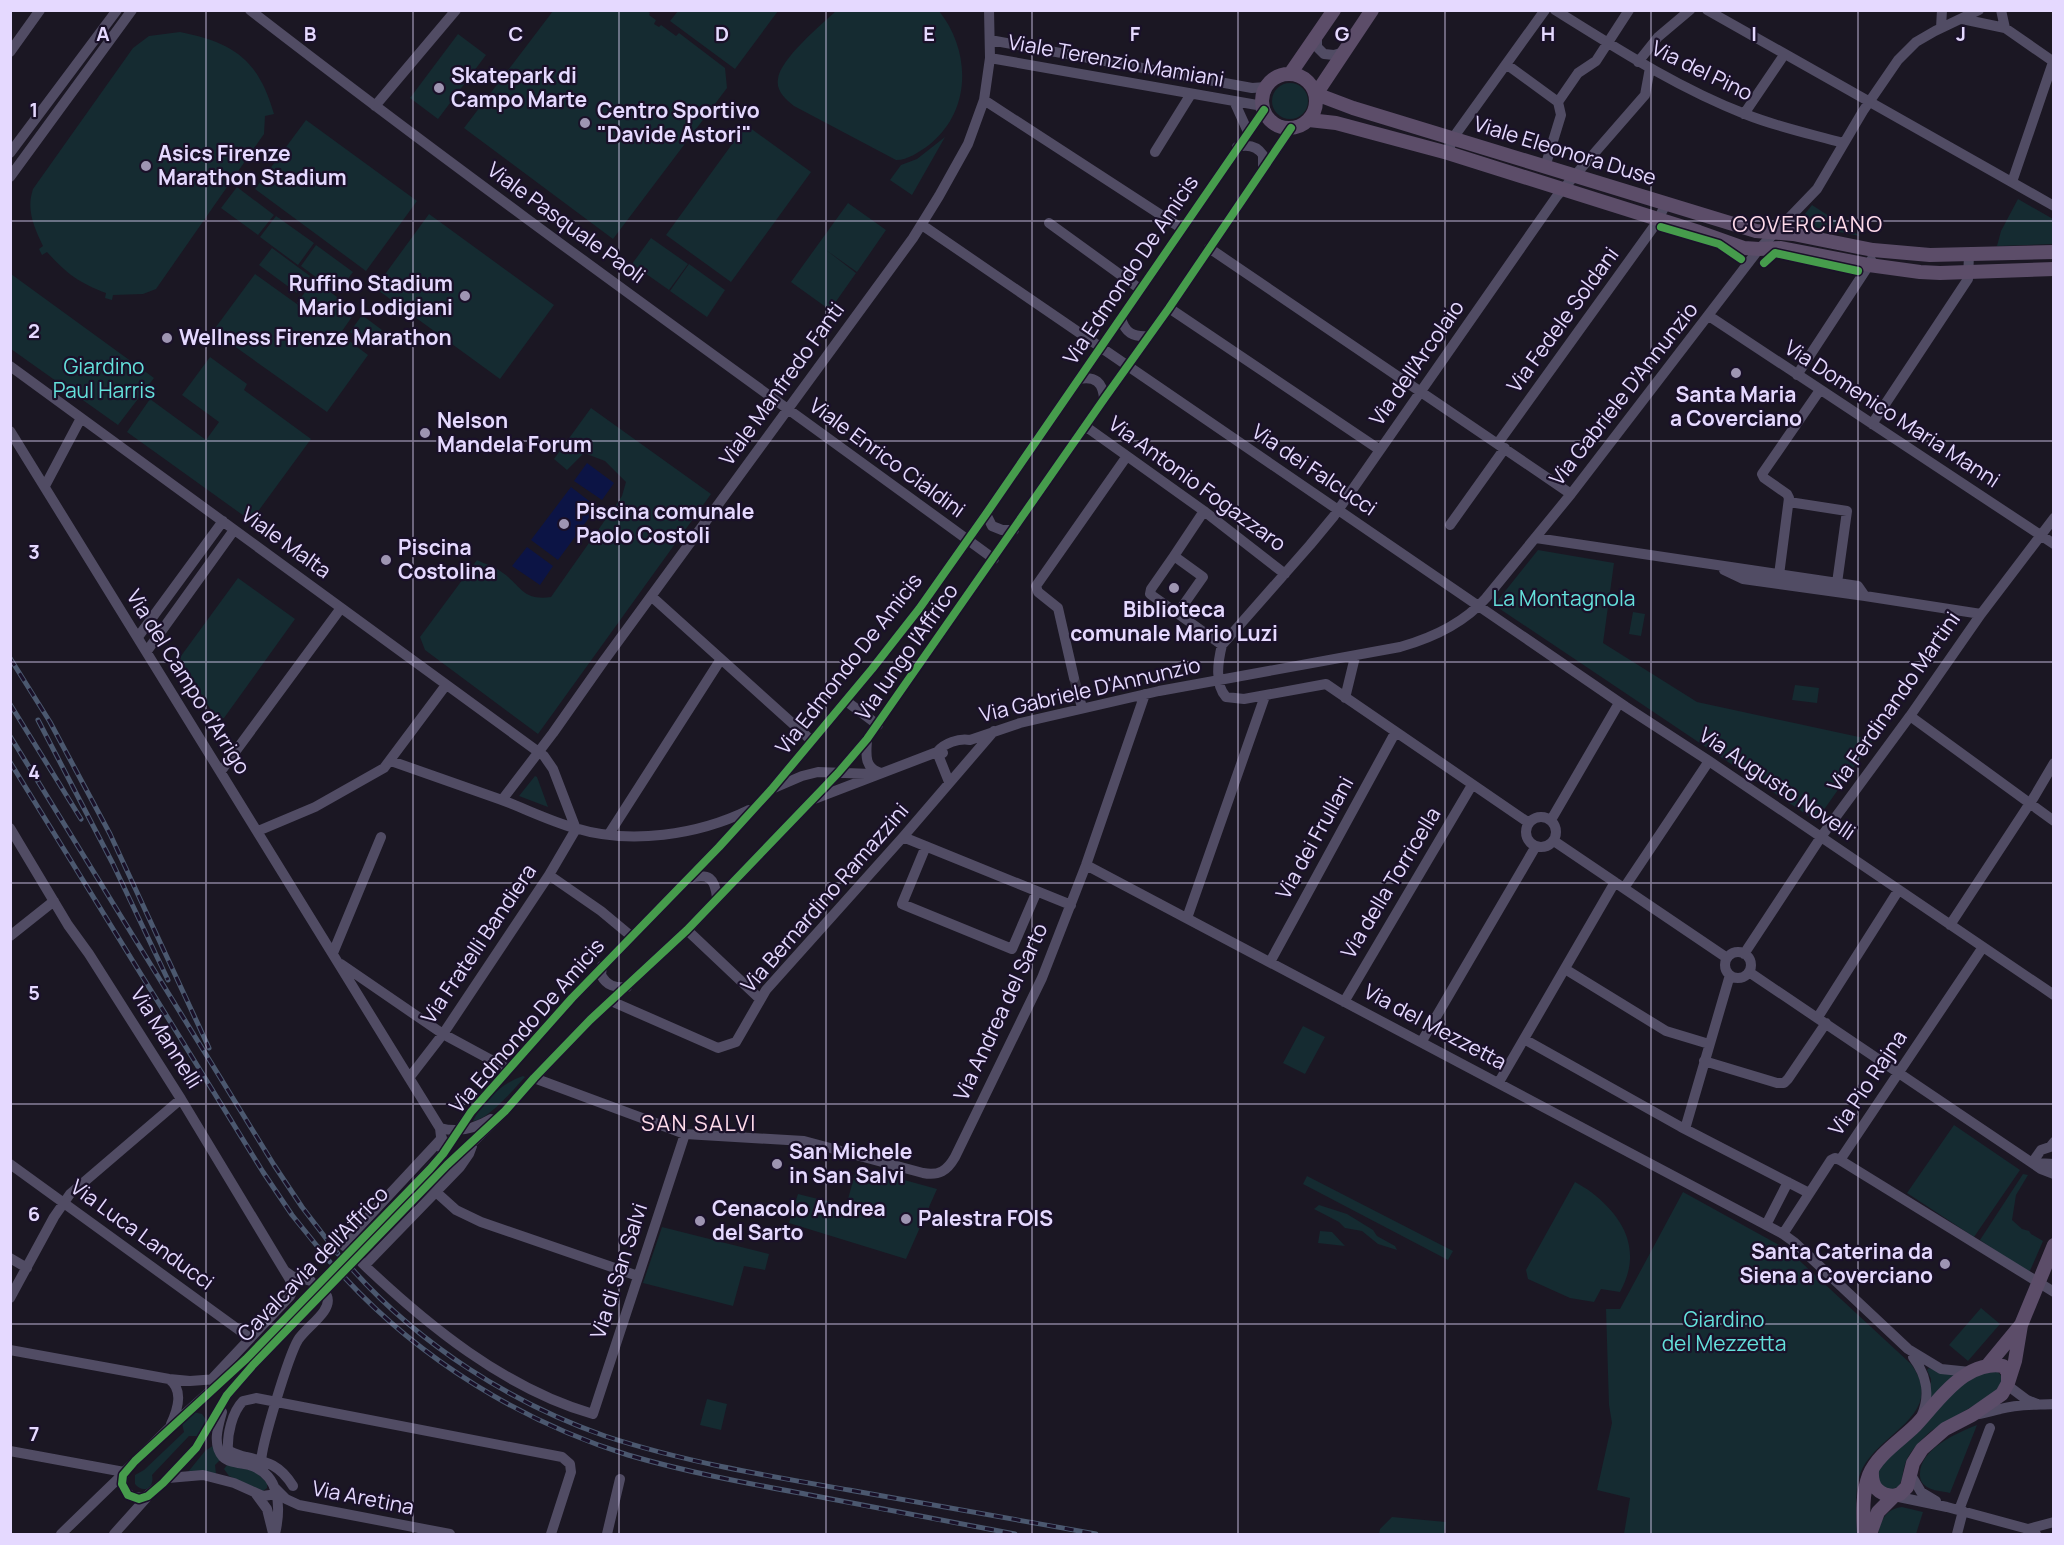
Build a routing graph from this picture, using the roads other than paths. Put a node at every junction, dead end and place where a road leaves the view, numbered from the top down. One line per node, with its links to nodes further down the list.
1 (40, 10): 23 (street)
2 (117, 10): 42 (street)
3 (132, 10): 44 (street)
4 (250, 10): 39 (street, Viale Pasquale Paoli)
5 (456, 10): 39 (street)
6 (1334, 10): 20 (main road)
7 (1372, 10): 24 (main road)
8 (1545, 10): 29 (street)
9 (1554, 10): 22 (street, Via del Pino)
10 (1629, 10): 22 (street)
11 (1690, 10): 27 (street)
12 (1707, 10): 25 (street)
13 (1942, 10): 18 (street)
14 (2001, 10): 19 (street)
15 (1976, 11): 17 (street, Via Gabriele D'Annunzio)
16 (990, 12): 21 (street, Viale Manfredo Fanti)
17 (1961, 19): 18 (street, Via Gabriele D'Annunzio); 19 (street)
18 (1941, 27): 38 (street, Via Gabriele D'Annunzio)
19 (2005, 28): 28 (street)
20 (1317, 35): 24 (street); 31 (main road)
21 (990, 40): 26 (street, Viale Manfredo Fanti); 32 (street, Viale Terenzio Mamiani)
22 (1607, 43): 27 (street, Via del Pino); 37 (street)
23 (10, 52)
24 (1344, 52): 34 (main road)
25 (1784, 55): 38 (street); 41 (street)
26 (990, 58): 33 (street, Viale Terenzio Mamiani); 35 (street, Viale Manfredo Fanti)
27 (1638, 62): 30 (street, Via del Pino)
28 (2053, 62): 57 (street)
29 (1506, 64): 37 (street); 47 (street)
30 (1650, 68): 41 (street, Via del Pino); 55 (street, Via dell'Arcolaio)
31 (1290, 74): 32 (main road); 34 (main road)
32 (1266, 87): 40 (main road)
33 (1191, 94): 36 (street, Viale Terenzio Mamiani); 50 (street)
34 (1316, 94): 43 (main road); 47 (main road, Viale Eleonora Duse)
35 (984, 100): 63 (street, Viale Manfredo Fanti); 64 (street)
36 (1234, 101): 40 (street, Viale Terenzio Mamiani); 46 (street, Viale Terenzio Mamiani)
37 (1558, 102): 54 (street)
38 (1868, 102): 48 (street, Via Gabriele D'Annunzio); 57 (street)
39 (375, 106): 87 (street, Viale Pasquale Paoli)
40 (1263, 109): 45 (main road); 46 (street, Via Edmondo De Amicis)
41 (1744, 114): 48 (street, Via del Pino)
42 (36, 118): 44 (street); 51 (street)
43 (1309, 120): 45 (main road); 52 (main road, Viale Eleonora Duse)
44 (47, 126): 56 (street)
45 (1291, 128): 53 (street, Via lungo l'Affrico)
46 (1248, 132): 49 (street, Via Edmondo De Amicis)
47 (1453, 138): 52 (street, Viale Eleonora Duse); 54 (main road, Viale Eleonora Duse)
48 (1843, 144): 65 (street, Via Gabriele D'Annunzio)
49 (1237, 147): 53 (street); 64 (street, Via Edmondo De Amicis)
50 (1155, 152)
51 (10, 153)
52 (1448, 153): 58 (main road, Viale Eleonora Duse)
53 (1263, 167): 66 (street, Via lungo l'Affrico)
54 (1545, 167): 55 (main road, Viale Eleonora Duse)
55 (1574, 176): 58 (street, Via dell'Arcolaio); 59 (main road, Viale Eleonora Duse)
56 (10, 177)
57 (2012, 182): 60 (street)
58 (1563, 190): 61 (main road, Viale Eleonora Duse); 85 (street, Via dell'Arcolaio)
59 (1666, 204): 61 (street, Viale Eleonora Duse); 65 (main road, Viale Eleonora Duse)
60 (2054, 206)
61 (1659, 219): 67 (main road, Viale Eleonora Duse); 92 (street, Via Fedele Soldani)
62 (1049, 223): 74 (street)
63 (922, 225): 79 (street, Via dei Falcucci); 87 (street, Viale Manfredo Fanti)
64 (1181, 228): 74 (street, Via Edmondo De Amicis)
65 (1776, 233): 67 (street, Via Gabriele D'Annunzio); 68 (main road, Viale Eleonora Duse)
66 (1209, 248): 75 (street, Via lungo l'Affrico); 85 (street)
67 (1759, 249): 71 (main road, Viale Eleonora Duse); 76 (street, Via Gabriele D'Annunzio)
68 (1874, 250): 70 (main road, Viale Eleonora Duse); 71 (street)
69 (2054, 252): 70 (main road, Viale Eleonora Duse)
70 (1970, 255): 73 (street)
71 (1869, 265): 73 (main road, Viale Eleonora Duse); 82 (street)
72 (2054, 269): 73 (main road, Viale Eleonora Duse)
73 (1969, 272): 89 (street)
74 (1140, 289): 77 (street, Via Edmondo De Amicis)
75 (1169, 308): 78 (street, Via lungo l'Affrico); 93 (street)
76 (1709, 316): 82 (street, Via Domenico Maria Manni); 96 (street, Via Gabriele D'Annunzio)
77 (1120, 318): 78 (street); 79 (street, Via Edmondo De Amicis)
78 (1148, 336): 81 (street, Via lungo l'Affrico)
79 (1101, 347): 81 (street, Via dei Falcucci); 83 (street, Via Edmondo De Amicis)
80 (10, 366): 88 (street, Viale Malta)
81 (1128, 366): 86 (street, Via lungo l'Affrico); 98 (street, Via dei Falcucci)
82 (1797, 375): 84 (street, Via Domenico Maria Manni)
83 (1079, 379): 86 (street); 100 (street, Via Edmondo De Amicis)
84 (1820, 390): 89 (street, Via Domenico Maria Manni); 97 (street)
85 (1420, 391): 92 (street); 93 (street, Via dell'Arcolaio)
86 (1104, 399): 90 (street, Via lungo l'Affrico)
87 (787, 409): 108 (street, Viale Enrico Cialdini); 116 (street, Viale Manfredo Fanti)
88 (81, 417): 95 (street); 102 (street, Viale Malta)
89 (1872, 424): 106 (street, Via Domenico Maria Manni)
90 (1085, 426): 94 (street, Via Antonio Fogazzaro); 105 (street, Via lungo l'Affrico)
91 (10, 431): 95 (street, Via del Campo d'Arrigo)
92 (1501, 446): 96 (street); 103 (street, Via Fedele Soldani)
93 (1380, 450): 98 (street, Via dell'Arcolaio)
94 (1127, 456): 99 (street, Via Antonio Fogazzaro); 127 (street)
95 (45, 486): 122 (street, Via del Campo d'Arrigo)
96 (1571, 494): 107 (street, Via Gabriele D'Annunzio)
97 (1789, 502): 114 (street); 115 (street)
98 (1338, 510): 113 (street, Via dell'Arcolaio); 118 (street, Via dei Falcucci)
99 (1204, 511): 110 (street); 113 (street, Via Antonio Fogazzaro)
100 (986, 514): 105 (street); 108 (street, Via Edmondo De Amicis)
101 (2054, 518): 106 (street, Via Ferdinando Martini)
102 (223, 521): 104 (street, Viale Malta); 122 (street)
103 (1450, 525)
104 (234, 530): 119 (street, Viale Malta); 124 (street)
105 (1014, 530): 111 (street, Via lungo l'Affrico)
106 (2040, 536): 109 (street, Via Domenico Maria Manni); 121 (street, Via Ferdinando Martini)
107 (1536, 538): 112 (street); 118 (street, Via Gabriele D'Annunzio)
108 (968, 540): 111 (street, Viale Enrico Cialdini); 134 (street, Via Edmondo De Amicis)
109 (2054, 544)
110 (1174, 556): 120 (street); 120 (street)
111 (994, 559): 138 (street, Via lungo l'Affrico)
112 (1716, 566): 114 (street); 117 (street)
113 (1285, 574): 123 (street, Via dell'Arcolaio)
114 (1779, 575): 115 (street)
115 (1837, 583): 117 (street)
116 (651, 596): 126 (street); 143 (street, Viale Manfredo Fanti)
117 (1865, 596): 121 (street)
118 (1479, 606): 125 (street, Via Gabriele D'Annunzio); 135 (street, Via Augusto Novelli)
119 (341, 608): 129 (street, Viale Malta); 148 (street)
120 (1177, 614): 123 (street)
121 (1981, 614): 137 (street, Via Ferdinando Martini)
122 (138, 637): 124 (street, Via del Campo d'Arrigo)
123 (1221, 645): 128 (street)
124 (147, 651): 148 (street, Via del Campo d'Arrigo)
125 (1355, 657): 128 (street, Via Gabriele D'Annunzio); 133 (street)
126 (721, 659): 142 (street); 165 (street)
127 (1074, 678)
128 (1219, 680): 130 (street, Via Gabriele D'Annunzio); 132 (street, Via Gabriele D'Annunzio)
129 (446, 685): 143 (street, Viale Malta); 145 (street)
130 (1145, 694): 136 (street, Via Gabriele D'Annunzio); 173 (street, Via Andrea del Sarto)
131 (1079, 696): 136 (street)
132 (1265, 696): 133 (street, Via Gabriele D'Annunzio); 182 (street)
133 (1345, 698): 140 (street)
134 (846, 701): 138 (street, Via lungo l'Affrico); 142 (street, Via Edmondo De Amicis)
135 (1619, 703): 146 (street, Via Augusto Novelli); 158 (street)
136 (1082, 708): 139 (street, Via Gabriele D'Annunzio)
137 (1910, 716): 156 (street); 168 (street, Via Ferdinando Martini)
138 (878, 725): 141 (street, Via lungo l'Affrico)
139 (994, 731): 144 (street, Via Gabriele D'Annunzio); 151 (street, Via Bernardino Ramazzini)
140 (1395, 733): 152 (street); 191 (street, Via dei Frullani)
141 (867, 740): 149 (street, Via lungo l'Affrico); 150 (street)
142 (812, 741): 153 (street, Via Edmondo De Amicis)
143 (538, 752): 154 (street, Viale Manfredo Fanti); 163 (street, Viale Malta)
144 (938, 752): 150 (street, Via Gabriele D'Annunzio); 151 (street)
145 (391, 761): 154 (street); 164 (street)
146 (1709, 761): 168 (street, Via Augusto Novelli); 176 (street)
147 (2054, 763): 156 (street)
148 (221, 771): 164 (street, Via del Campo d'Arrigo)
149 (838, 773): 150 (street, Via Gabriele D'Annunzio); 153 (street); 155 (street, Via lungo l'Affrico)
150 (882, 773): 155 (street, Via Gabriele D'Annunzio)
151 (949, 782): 167 (street, Via Bernardino Ramazzini)
152 (1472, 785): 160 (street); 200 (street, Via della Torricella)
153 (771, 790): 157 (street, Via Edmondo De Amicis)
154 (501, 800): 163 (street)
155 (811, 800): 179 (street, Via lungo l'Affrico)
156 (2030, 804): 159 (street); 183 (street)
157 (756, 806): 161 (street); 169 (street, Via Edmondo De Amicis)
158 (1551, 820): 160 (street); 170 (street)
159 (2054, 821)
160 (1529, 823): 172 (street)
161 (706, 826): 165 (street); 169 (street)
162 (10, 828): 180 (street, Via Mannelli)
163 (576, 829): 165 (street); 174 (street, Via Fratelli Bandiera)
164 (258, 831): 189 (street, Via del Campo d'Arrigo)
165 (609, 834)
166 (381, 837): 189 (street)
167 (903, 837): 171 (street); 198 (street, Via Bernardino Ramazzini)
168 (1821, 837): 178 (street, Via Augusto Novelli); 188 (street, Via Ferdinando Martini)
169 (726, 839): 175 (street, Via Edmondo De Amicis)
170 (1554, 841): 172 (street); 176 (street)
171 (926, 846): 177 (street); 177 (street)
172 (1536, 846): 204 (street)
173 (1086, 865): 181 (street, Via Andrea del Sarto); 182 (street, Via del Mezzetta)
174 (549, 875): 186 (street); 202 (street, Via Fratelli Bandiera)
175 (689, 878): 179 (street); 186 (street, Via Edmondo De Amicis)
176 (1619, 885): 190 (street); 193 (street)
177 (1037, 891): 181 (street)
178 (1898, 891): 183 (street, Via Augusto Novelli); 201 (street)
179 (717, 898): 184 (street, Via lungo l'Affrico)
180 (54, 901): 185 (street); 212 (street, Via Mannelli)
181 (1071, 905): 217 (street, Via Andrea del Sarto)
182 (1187, 918): 191 (street, Via del Mezzetta)
183 (1950, 925): 187 (street, Via Augusto Novelli)
184 (687, 930): 196 (street, Via lungo l'Affrico); 198 (street)
185 (10, 936)
186 (631, 936): 192 (street, Via Edmondo De Amicis)
187 (1983, 947): 197 (street, Via Augusto Novelli); 208 (street, Via Pio Rajna)
188 (1744, 954): 190 (street); 194 (street)
189 (336, 957): 202 (street); 209 (street, Via del Campo d'Arrigo)
190 (1727, 958): 195 (street)
191 (1270, 962): 200 (street, Via del Mezzetta)
192 (602, 966): 196 (street); 207 (street, Via Edmondo De Amicis)
193 (1565, 969): 203 (street); 205 (street)
194 (1749, 972): 195 (street); 201 (street)
195 (1730, 975): 205 (street)
196 (627, 987): 199 (street, Via lungo l'Affrico)
197 (2054, 995)
198 (760, 999): 199 (street, Via Bernardino Ramazzini)
199 (611, 1001): 210 (street, Via lungo l'Affrico)
200 (1344, 1002): 204 (street, Via del Mezzetta)
201 (1822, 1020): 206 (street); 208 (street)
202 (443, 1034): 207 (street); 209 (street, Via Fratelli Bandiera)
203 (1524, 1039): 211 (street); 215 (street, Via del Mezzetta)
204 (1422, 1041): 211 (street, Via del Mezzetta)
205 (1709, 1044): 206 (street)
206 (1704, 1061): 215 (street)
207 (508, 1069): 214 (street, Via Edmondo De Amicis)
208 (1899, 1072): 221 (street, Via Pio Rajna); 222 (street)
209 (410, 1078): 216 (street, Via del Campo d'Arrigo)
210 (534, 1078): 213 (street, Via lungo l'Affrico); 217 (street, Via Andrea del Sarto)
211 (1498, 1082): 231 (street, Via del Mezzetta)
212 (181, 1099): 230 (street); 237 (street, Via Mannelli)
213 (505, 1111): 214 (street, Via lungo l'Affrico); 218 (street, Via lungo l'Affrico)
214 (460, 1129): 216 (street); 220 (street, Via Edmondo De Amicis)
215 (1685, 1129): 226 (street, Via del Mezzetta)
216 (441, 1133): 220 (street, Via del Campo d'Arrigo); 234 (street)
217 (684, 1137): 238 (street, Via di San Salvi)
218 (473, 1142): 227 (street, Via lungo l'Affrico); 229 (street, Via lungo l'Affrico)
219 (2054, 1142): 222 (street)
220 (443, 1154): 229 (street, Via Edmondo De Amicis)
221 (1840, 1160): 228 (street, Via Pio Rajna); 240 (street)
222 (2032, 1162): 224 (street); 225 (street)
223 (10, 1164): 230 (street, Via Luca Landucci)
224 (2054, 1164)
225 (2054, 1174)
226 (1788, 1182): 228 (street, Via del Mezzetta); 231 (street)
227 (436, 1192): 238 (street); 259 (street, Via lungo l'Affrico)
228 (1809, 1193): 232 (street, Via Pio Rajna)
229 (409, 1197): 248 (street, Cavalcavia dell'Affrico, bridge)
230 (63, 1202): 236 (street); 245 (street, Via Luca Landucci)
231 (1766, 1225): 232 (street, Via del Mezzetta)
232 (1783, 1234): 246 (street, Via del Mezzetta)
233 (2054, 1245): 240 (main road)
234 (344, 1246)
235 (10, 1258): 236 (street)
236 (27, 1268): 243 (street)
237 (285, 1271): 239 (street); 245 (street)
238 (638, 1276): 259 (street, Via di San Salvi)
239 (311, 1281)
240 (2038, 1283): 241 (street); 244 (main road)
241 (2054, 1292)
242 (327, 1296): 256 (street)
243 (10, 1298)
244 (2021, 1325): 249 (main road); 254 (main road)
245 (250, 1338): 253 (street)
246 (1908, 1349): 250 (street, Via del Mezzetta); 261 (street, Via del Mezzetta)
247 (10, 1350): 251 (street)
248 (249, 1362): 252 (street); 255 (street)
249 (1987, 1366): 250 (main road); 254 (main road)
250 (1970, 1372): 261 (main road)
251 (169, 1378): 253 (street); 263 (street)
252 (226, 1378): 253 (street); 258 (street)
253 (211, 1380)
254 (2008, 1384): 257 (street); 260 (main road)
255 (227, 1395): 264 (street); 266 (street)
256 (277, 1403): 267 (street); 267 (street); 288 (street)
257 (2048, 1404): 260 (street)
258 (191, 1408): 263 (street); 264 (street)
259 (593, 1414)
260 (1972, 1415): 270 (main road)
261 (1919, 1422): 268 (main road)
262 (1990, 1428): 280 (street)
263 (168, 1429): 269 (street)
264 (208, 1429): 271 (street)
265 (10, 1450): 269 (street)
266 (230, 1461): 267 (street); 273 (street)
267 (263, 1466): 274 (street); 275 (street)
268 (1872, 1469): 278 (main road); 290 (main road)
269 (124, 1472): 277 (street); 284 (street)
270 (1911, 1475): 278 (main road); 279 (street)
271 (168, 1478): 273 (street); 277 (street)
272 (620, 1479): 289 (street)
273 (229, 1482): 276 (street)
274 (293, 1486)
275 (275, 1491): 276 (street); 282 (street, Via Aretina); 286 (street)
276 (255, 1493): 286 (street)
277 (150, 1495): 285 (street)
278 (1894, 1496): 279 (street); 291 (main road)
279 (1947, 1507): 280 (street)
280 (1961, 1511): 283 (street); 292 (street)
281 (2054, 1522): 283 (street)
282 (406, 1530): 287 (street, Via Aretina)
283 (2032, 1532)
284 (61, 1534)
285 (114, 1534)
286 (276, 1534)
287 (450, 1534)
288 (551, 1534)
289 (607, 1534)
290 (1864, 1534)
291 (1870, 1534)
292 (1957, 1534)

